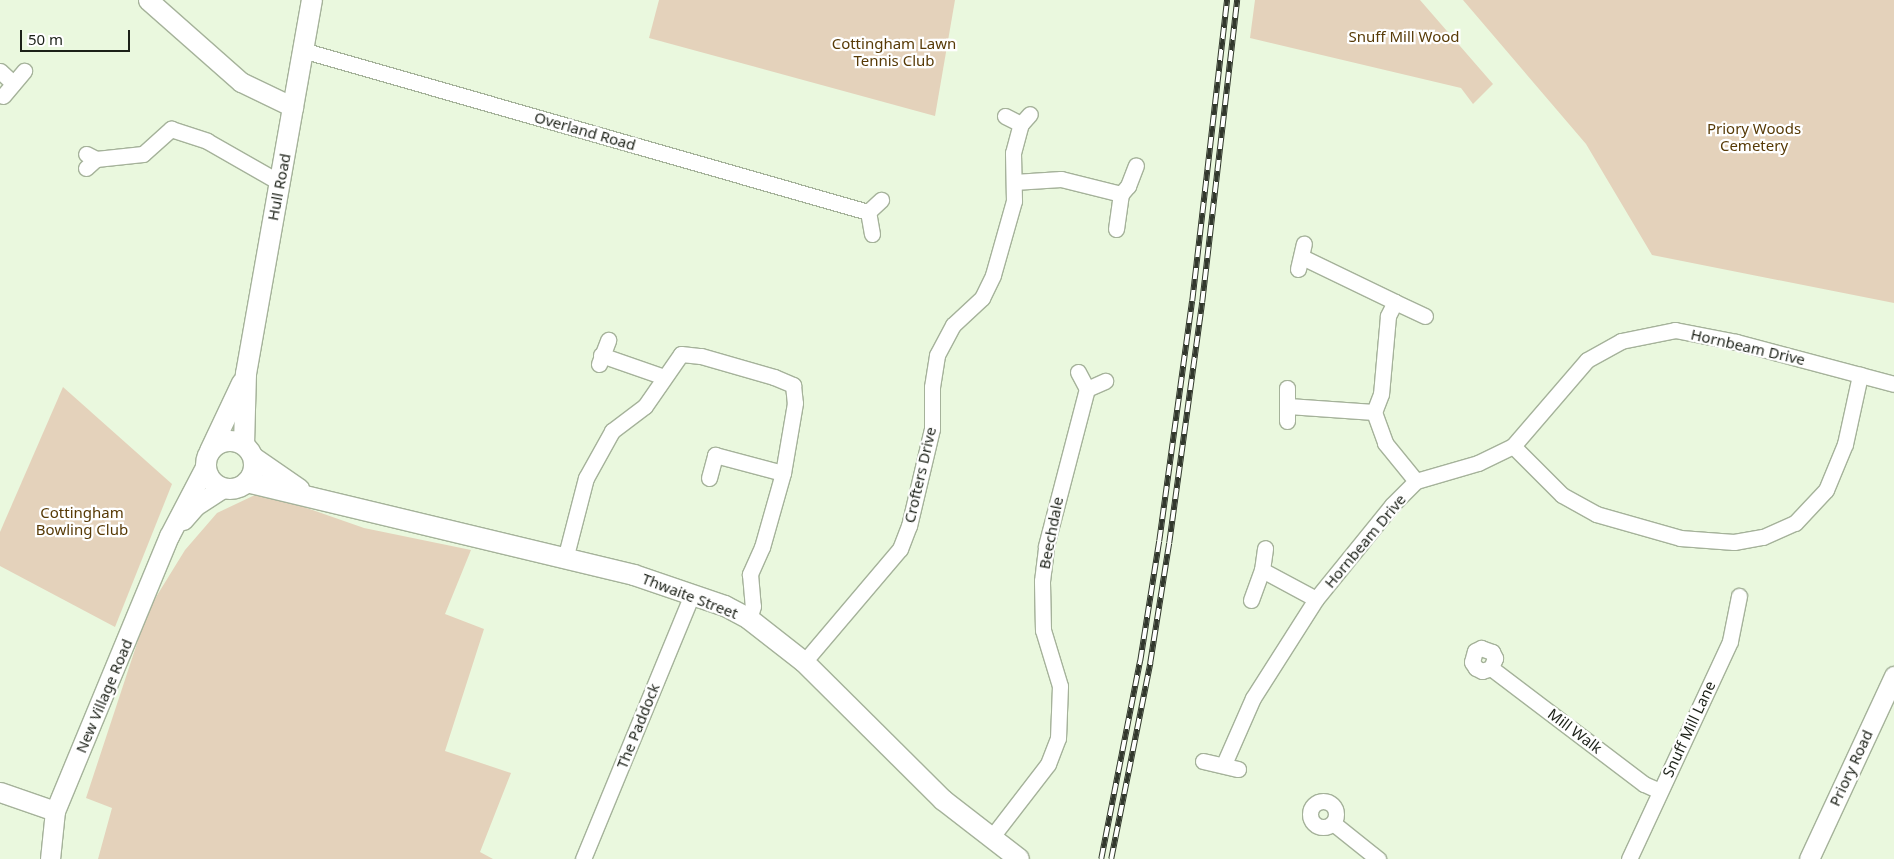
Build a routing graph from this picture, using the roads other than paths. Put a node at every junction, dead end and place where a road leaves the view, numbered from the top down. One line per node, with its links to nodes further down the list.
1 (148, 0): 8 (street)
2 (312, 0): 3 (main road, Hull Road)
3 (302, 50): 8 (main road, Hull Road); 16 (street, Overland Road)
4 (0, 71): 6 (street)
5 (24, 72): 6 (street)
6 (13, 83): 7 (street)
7 (3, 96)
8 (293, 107): 12 (main road, Hull Road)
9 (1005, 116): 13 (street, Crofters Drive)
10 (89, 160): 12 (street)
11 (1136, 165): 14 (street)
12 (279, 182): 24 (main road, Hull Road)
13 (1014, 182): 14 (street); 50 (street, Crofters Drive)
14 (1122, 194): 17 (street)
15 (881, 200): 16 (street)
16 (868, 212): 18 (street)
17 (1116, 229)
18 (872, 234)
19 (1301, 257): 20 (street)
20 (1395, 302): 21 (street); 31 (street)
21 (1425, 316)
22 (608, 340): 26 (street)
23 (1078, 372): 30 (street)
24 (246, 374): 33 (main road, Hull Road); 34 (main road, Hull Road)
25 (1860, 375): 28 (street, Hornbeam Drive); 32 (street, Hornbeam Drive); 32 (street)
26 (664, 377): 35 (street); 43 (street)
27 (1105, 380): 30 (street)
28 (1894, 384)
29 (1287, 388): 31 (street)
30 (1087, 389): 58 (street, Beechdale)
31 (1374, 412): 37 (street)
32 (1513, 446): 37 (street, Hornbeam Drive)
33 (249, 451): 34 (main road); 38 (main road); 40 (main road, Thwaite Street)
34 (208, 458): 39 (main road); 41 (street)
35 (783, 474): 36 (street); 49 (street)
36 (709, 478)
37 (1416, 481): 47 (street, Hornbeam Drive)
38 (248, 482): 39 (main road); 40 (main road, Thwaite Street)
39 (223, 488): 41 (street)
40 (309, 496): 43 (main road, Thwaite Street)
41 (169, 536): 56 (street, New Village Road)
42 (1266, 548): 44 (street)
43 (565, 559): 45 (main road, Thwaite Street)
44 (1262, 570): 47 (street, Hornbeam Drive); 48 (street)
45 (692, 594): 49 (main road, Thwaite Street); 60 (street, The Paddock)
46 (1739, 596): 54 (street, Snuff Mill Lane)
47 (1316, 599): 53 (street, Hornbeam Drive)
48 (1251, 600)
49 (749, 619): 50 (main road, Thwaite Street)
50 (804, 662): 58 (main road, Thwaite Street)
51 (1491, 668): 54 (street, Mill Walk)
52 (1894, 676): 64 (street, Priory Road)
53 (1204, 761)
54 (1660, 791): 63 (street, Snuff Mill Lane)
55 (0, 792): 56 (street)
56 (55, 811): 59 (street, New Village Road)
57 (1333, 823): 62 (street)
58 (991, 838): 61 (main road, Thwaite Street)
59 (50, 859)
60 (583, 859)
61 (1019, 859)
62 (1378, 859)
63 (1630, 859)
64 (1809, 859)

